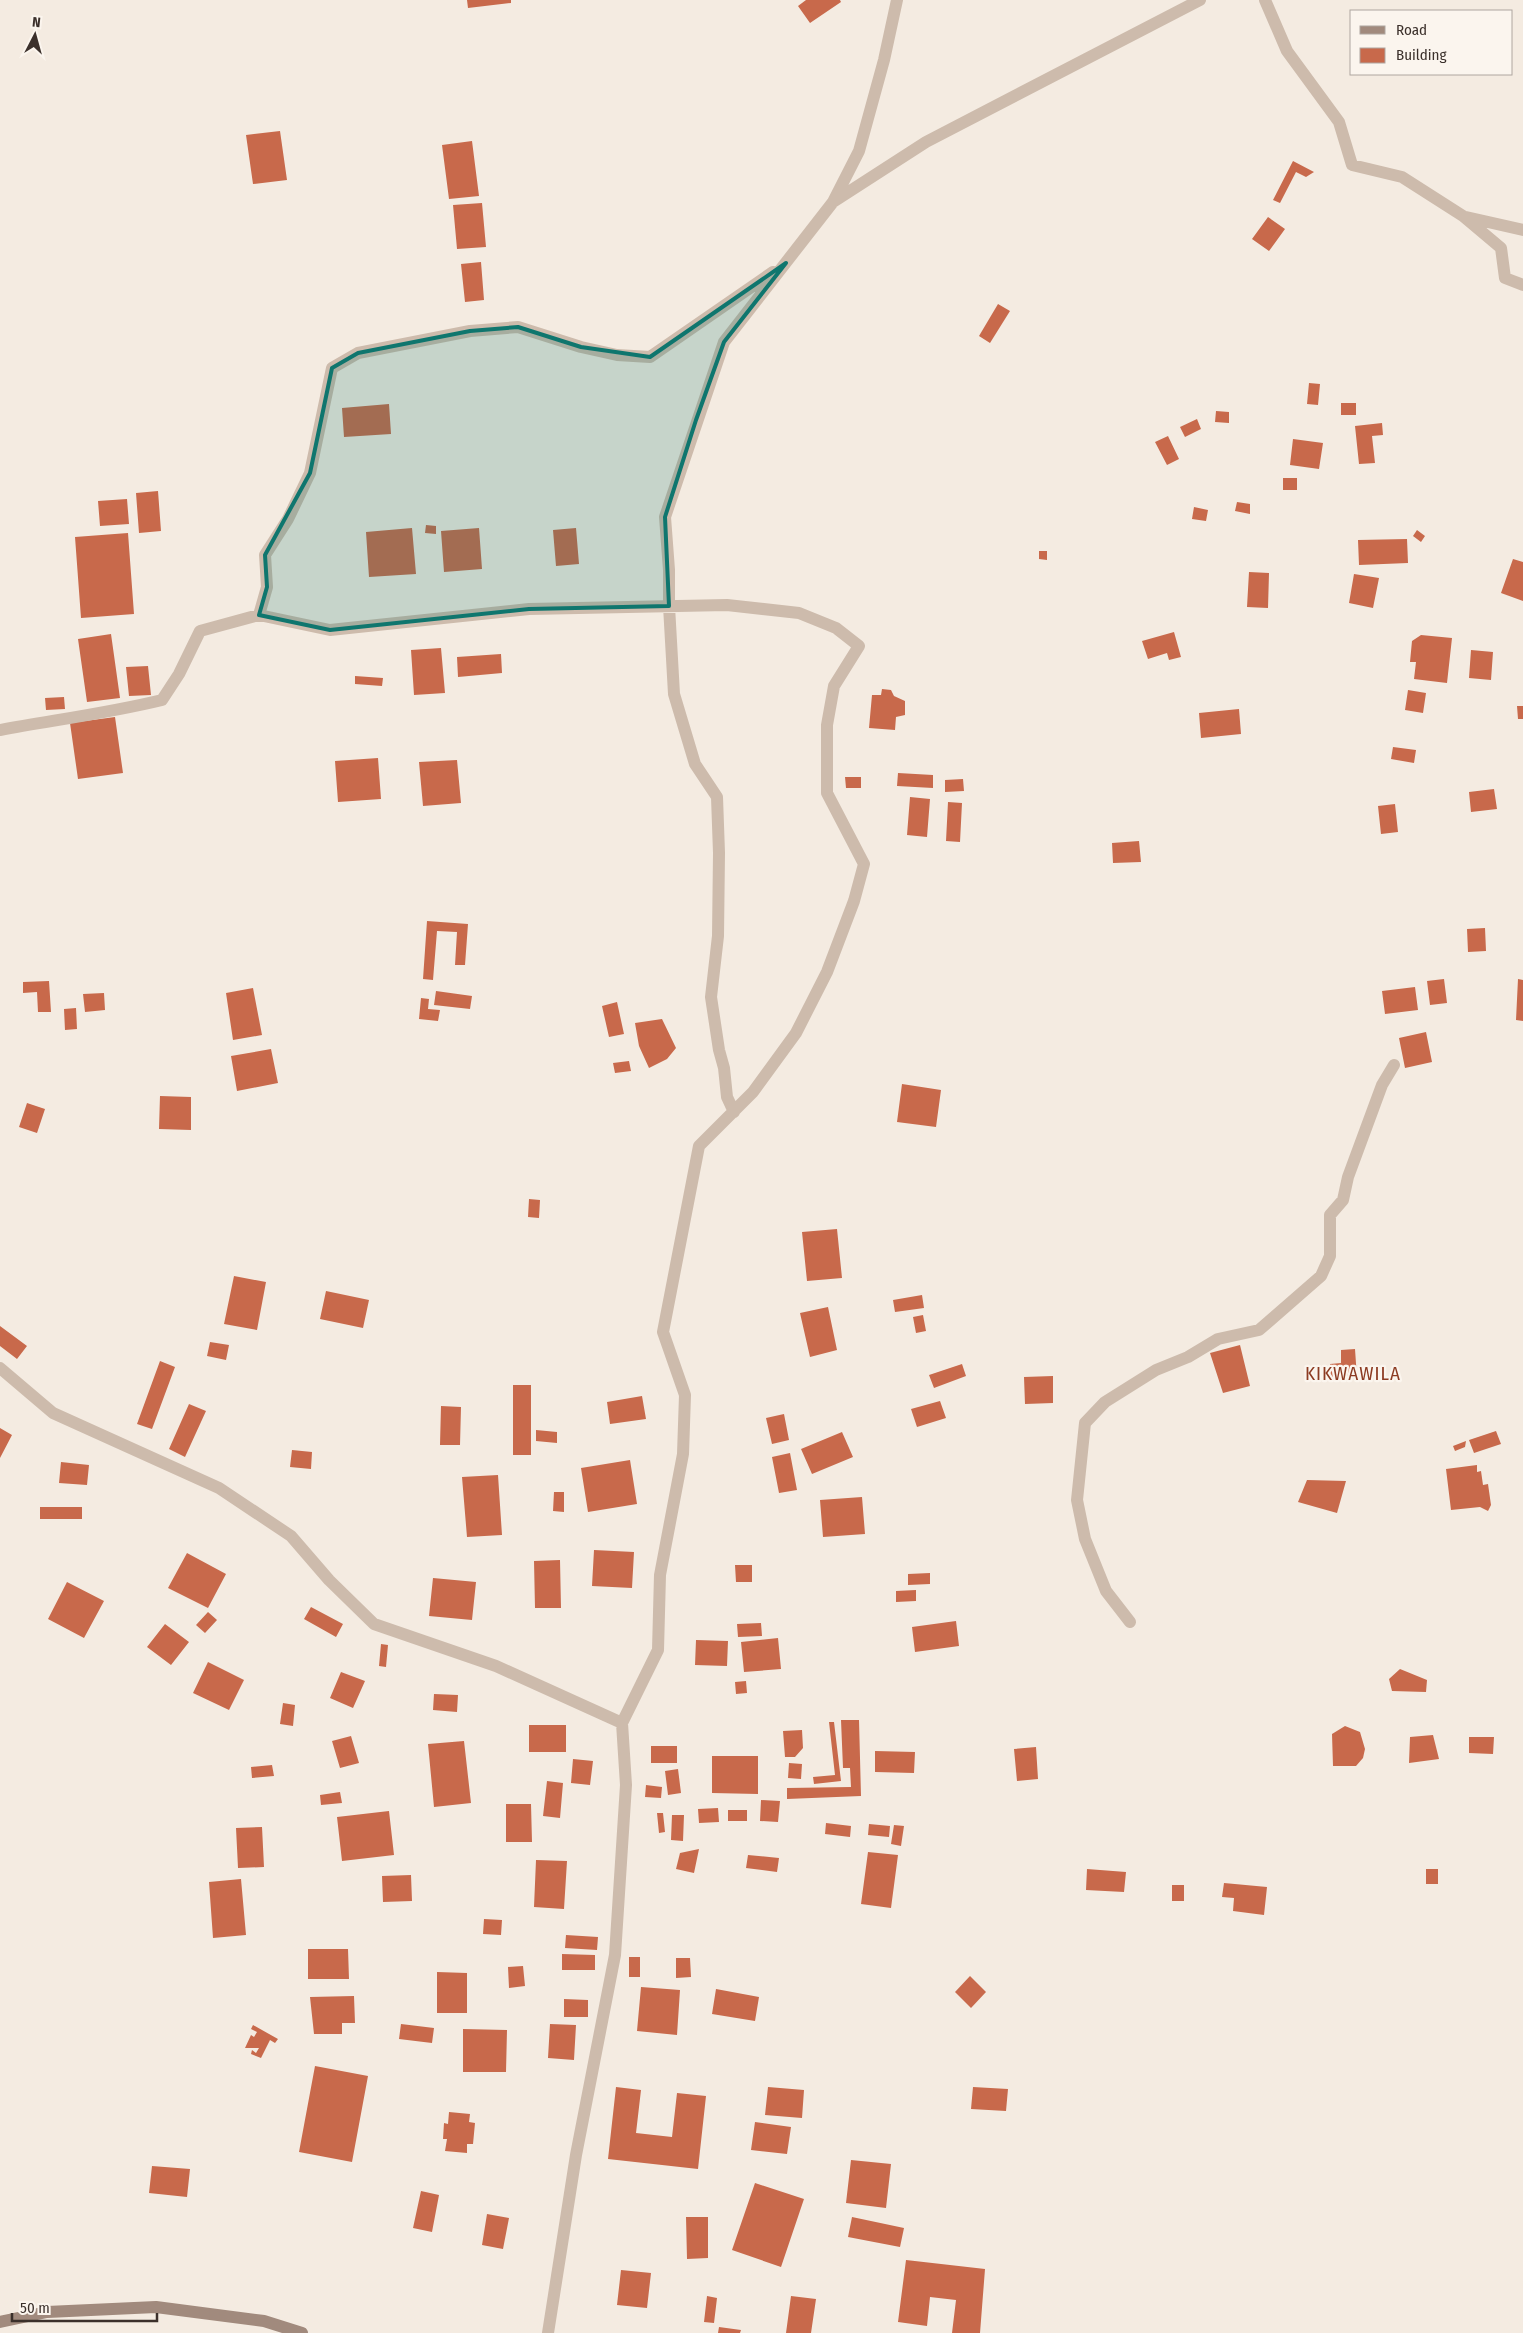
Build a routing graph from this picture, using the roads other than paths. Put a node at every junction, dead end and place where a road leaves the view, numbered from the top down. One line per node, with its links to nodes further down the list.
1 (897, 0): 4 (street)
2 (1200, 0): 4 (street)
3 (1265, 0): 5 (street)
4 (833, 202): 7 (street)
5 (1463, 216): 6 (street); 8 (street)
6 (1523, 230)
7 (786, 262): 9 (street); 10 (street)
8 (1523, 285)
9 (669, 606): 10 (street); 13 (street); 13 (street)
10 (259, 615): 11 (street)
11 (0, 730)
12 (1394, 1065): 15 (street)
13 (734, 1112): 16 (street)
14 (0, 1368): 16 (street)
15 (1130, 1622)
16 (622, 1723): 19 (street)
17 (0, 2322): 18 (main road)
18 (302, 2333)
19 (548, 2333)

